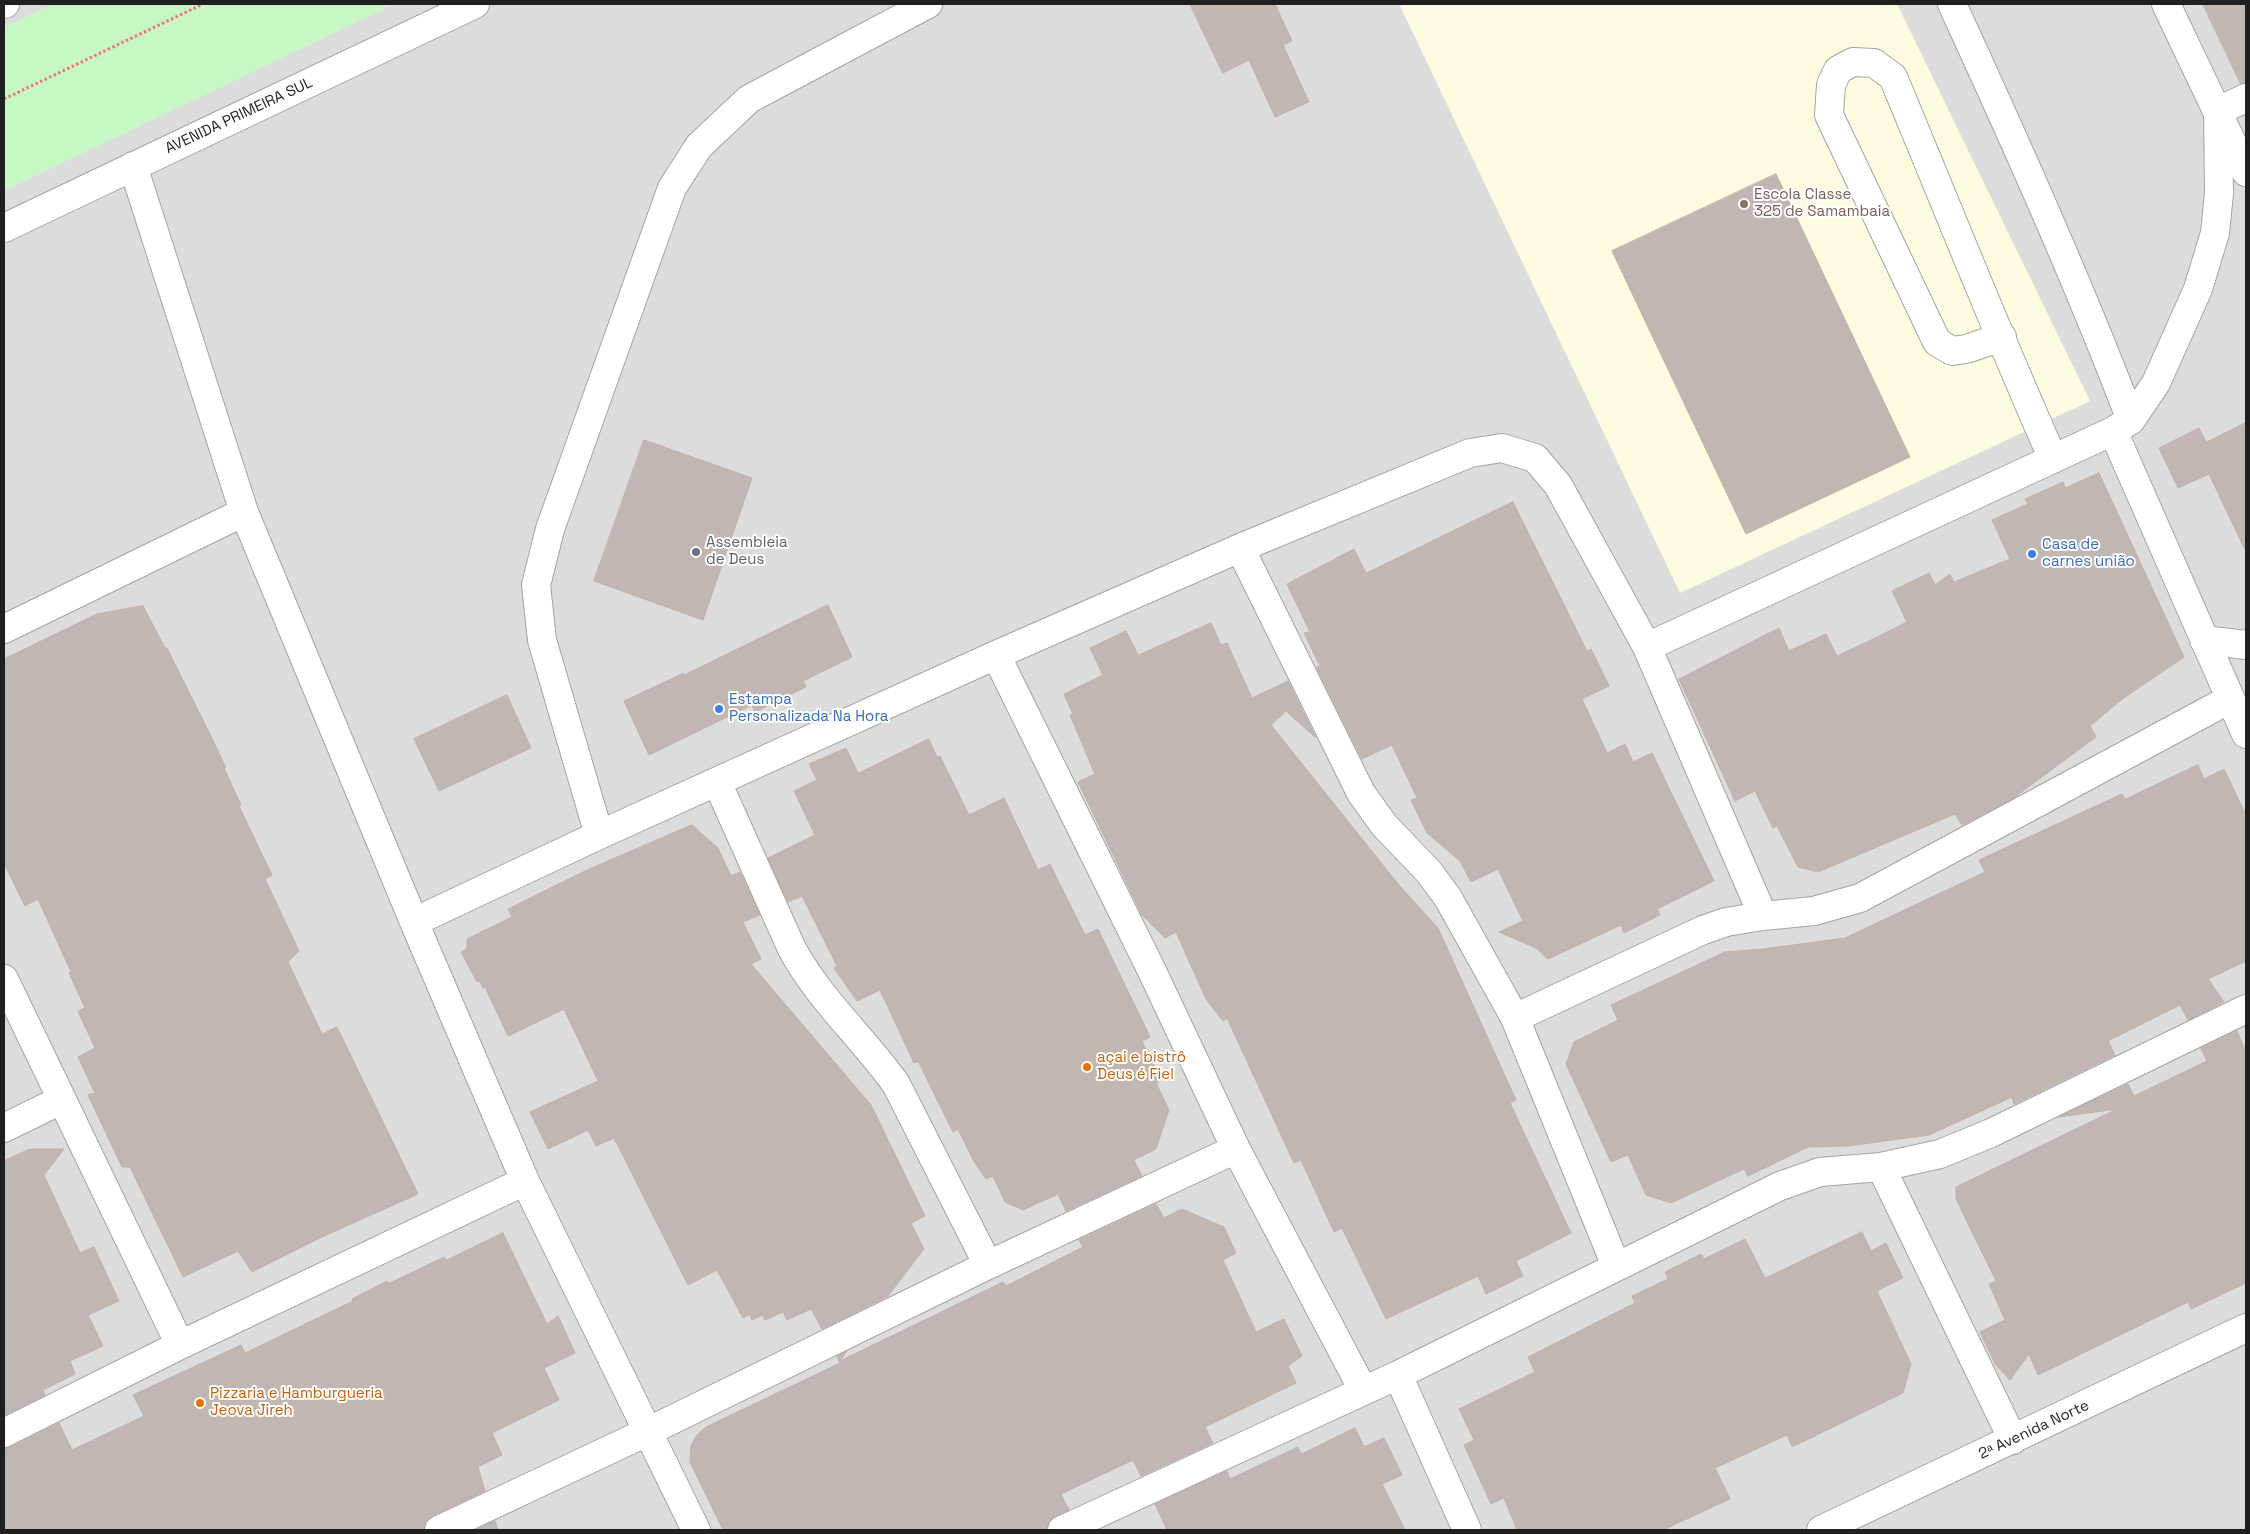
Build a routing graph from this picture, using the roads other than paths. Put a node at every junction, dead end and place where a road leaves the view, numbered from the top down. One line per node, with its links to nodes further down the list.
1 (475, 4): 7 (street, AVENIDA PRIMEIRA SUL)
2 (928, 4): 23 (street)
3 (1952, 4): 11 (street)
4 (2166, 4): 6 (street)
5 (2246, 98): 6 (street)
6 (2218, 111): 8 (street); 11 (street)
7 (133, 166): 9 (street, AVENIDA PRIMEIRA SUL); 13 (street)
8 (2246, 172)
9 (4, 228)
10 (2002, 337): 10 (street); 12 (street)
11 (2122, 425): 12 (street); 16 (street)
12 (2053, 459): 18 (street)
13 (244, 512): 15 (street); 25 (street)
14 (1240, 548): 18 (street); 19 (street); 28 (street)
15 (4, 629)
16 (2204, 640): 17 (street); 20 (street)
17 (2246, 645)
18 (1647, 647): 24 (street)
19 (996, 655): 22 (street); 31 (street)
20 (2230, 699): 21 (street); 24 (street)
21 (2246, 734)
22 (717, 782): 23 (street); 34 (street)
23 (599, 835): 25 (street)
24 (1762, 916): 28 (street)
25 (414, 922): 33 (street)
26 (4, 979): 29 (street)
27 (2246, 1009): 32 (street)
28 (1515, 1018): 35 (street)
29 (60, 1100): 30 (street); 37 (street)
30 (4, 1128)
31 (1236, 1149): 34 (street); 39 (street)
32 (1881, 1167): 35 (street); 42 (street)
33 (525, 1181): 37 (street); 41 (street)
34 (988, 1265): 41 (street)
35 (1616, 1266): 38 (street)
36 (2246, 1328): 42 (street, 2ᵃ Avenida Norte)
37 (180, 1345): 40 (street)
38 (1398, 1375): 39 (street); 46 (street)
39 (1363, 1390): 45 (street)
40 (4, 1432)
41 (647, 1432): 43 (street); 44 (street)
42 (2013, 1440): 47 (street, 2ᵃ Avenida Norte)
43 (439, 1530)
44 (696, 1530)
45 (1062, 1530)
46 (1466, 1530)
47 (1821, 1530)

